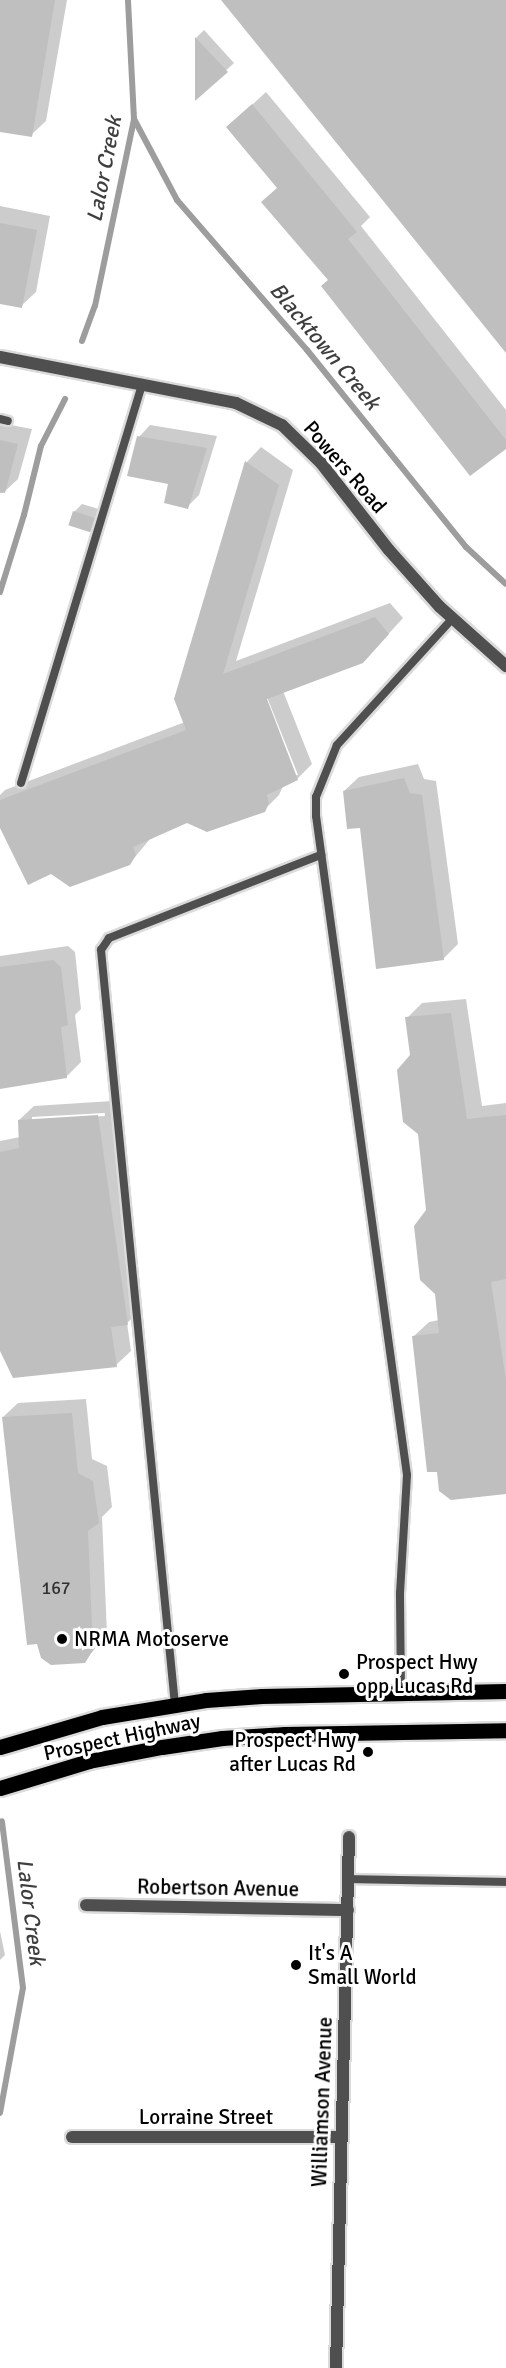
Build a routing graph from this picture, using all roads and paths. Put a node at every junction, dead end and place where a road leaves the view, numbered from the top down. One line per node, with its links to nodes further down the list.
1 (0, 357): 2 (street, Powers Road)
2 (142, 384): 3 (street, Powers Road); 5 (lane)
3 (452, 619): 4 (street, Powers Road); 6 (lane)
4 (506, 666)
5 (21, 783)
6 (321, 855): 8 (lane); 9 (lane)
7 (506, 1691): 8 (main road, Prospect Highway)
8 (401, 1693): 9 (main road, Prospect Highway)
9 (175, 1705): 11 (main road, Prospect Highway)
10 (506, 1730): 12 (main road, Prospect Highway)
11 (0, 1747)
12 (0, 1788)
13 (349, 1837): 14 (street, Williamson Avenue)
14 (349, 1879): 15 (lane); 17 (street, Williamson Avenue)
15 (506, 1882)
16 (86, 1905): 17 (street, Robertson Avenue)
17 (348, 1910): 19 (street, Williamson Avenue)
18 (72, 2137): 19 (street, Lorraine Street)
19 (340, 2137): 20 (street, Williamson Avenue)
20 (336, 2368)

